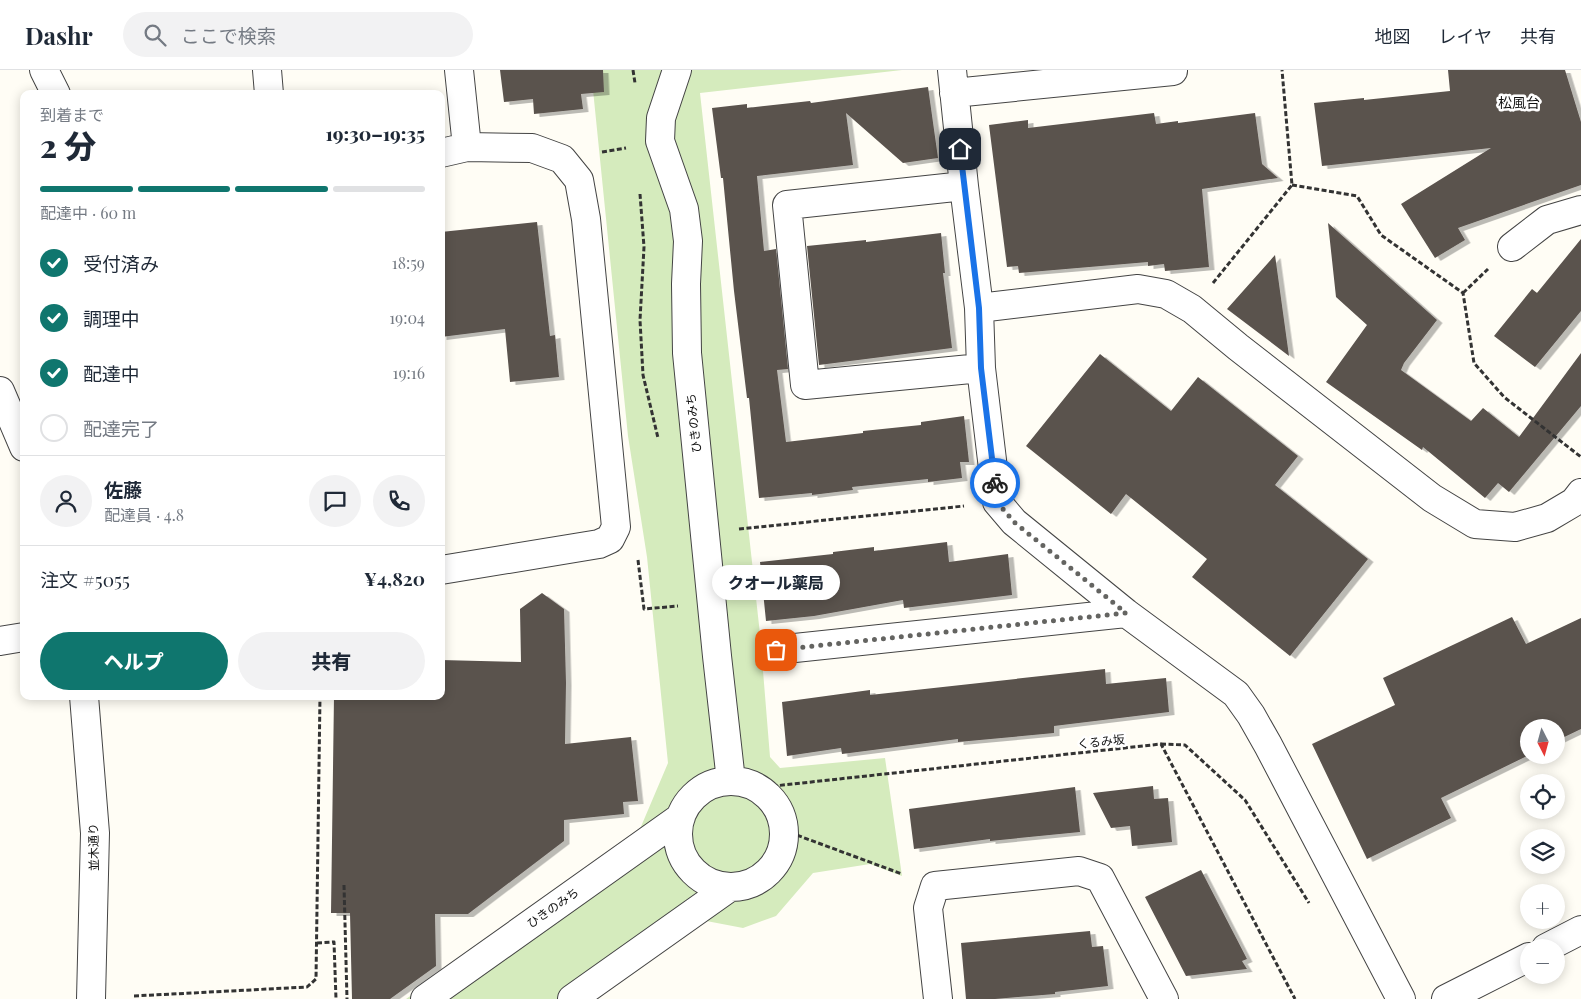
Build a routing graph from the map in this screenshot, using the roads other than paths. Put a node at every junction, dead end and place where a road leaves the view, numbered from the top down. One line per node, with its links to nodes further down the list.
1 (44, 70): 7 (street)
2 (266, 70): 8 (street)
3 (459, 70): 9 (street)
4 (677, 70): 24 (street, ひきのみち)
5 (1173, 71): 6 (street)
6 (953, 81): 10 (street)
7 (54, 90)
8 (268, 90)
9 (454, 150): 18 (street)
10 (964, 186): 13 (street); 14 (street)
11 (1581, 210): 12 (street)
12 (1512, 247)
13 (979, 308): 14 (street); 17 (street)
14 (981, 368): 19 (street)
15 (0, 391): 16 (street)
16 (20, 438)
17 (1581, 493)
18 (445, 569)
19 (1126, 613): 22 (street); 35 (street)
20 (20, 638): 21 (street)
21 (0, 641)
22 (776, 650)
23 (84, 700): 30 (street, 並木通り)
24 (744, 785): 25 (street); 26 (street)
25 (681, 817): 26 (street); 31 (street, ひきのみち)
26 (730, 887): 32 (street)
27 (1581, 930): 28 (street)
28 (1564, 939)
29 (1520, 961): 36 (street)
30 (91, 999)
31 (425, 999)
32 (572, 999)
33 (938, 999): 34 (street)
34 (1164, 999)
35 (1401, 999)
36 (1446, 999)

